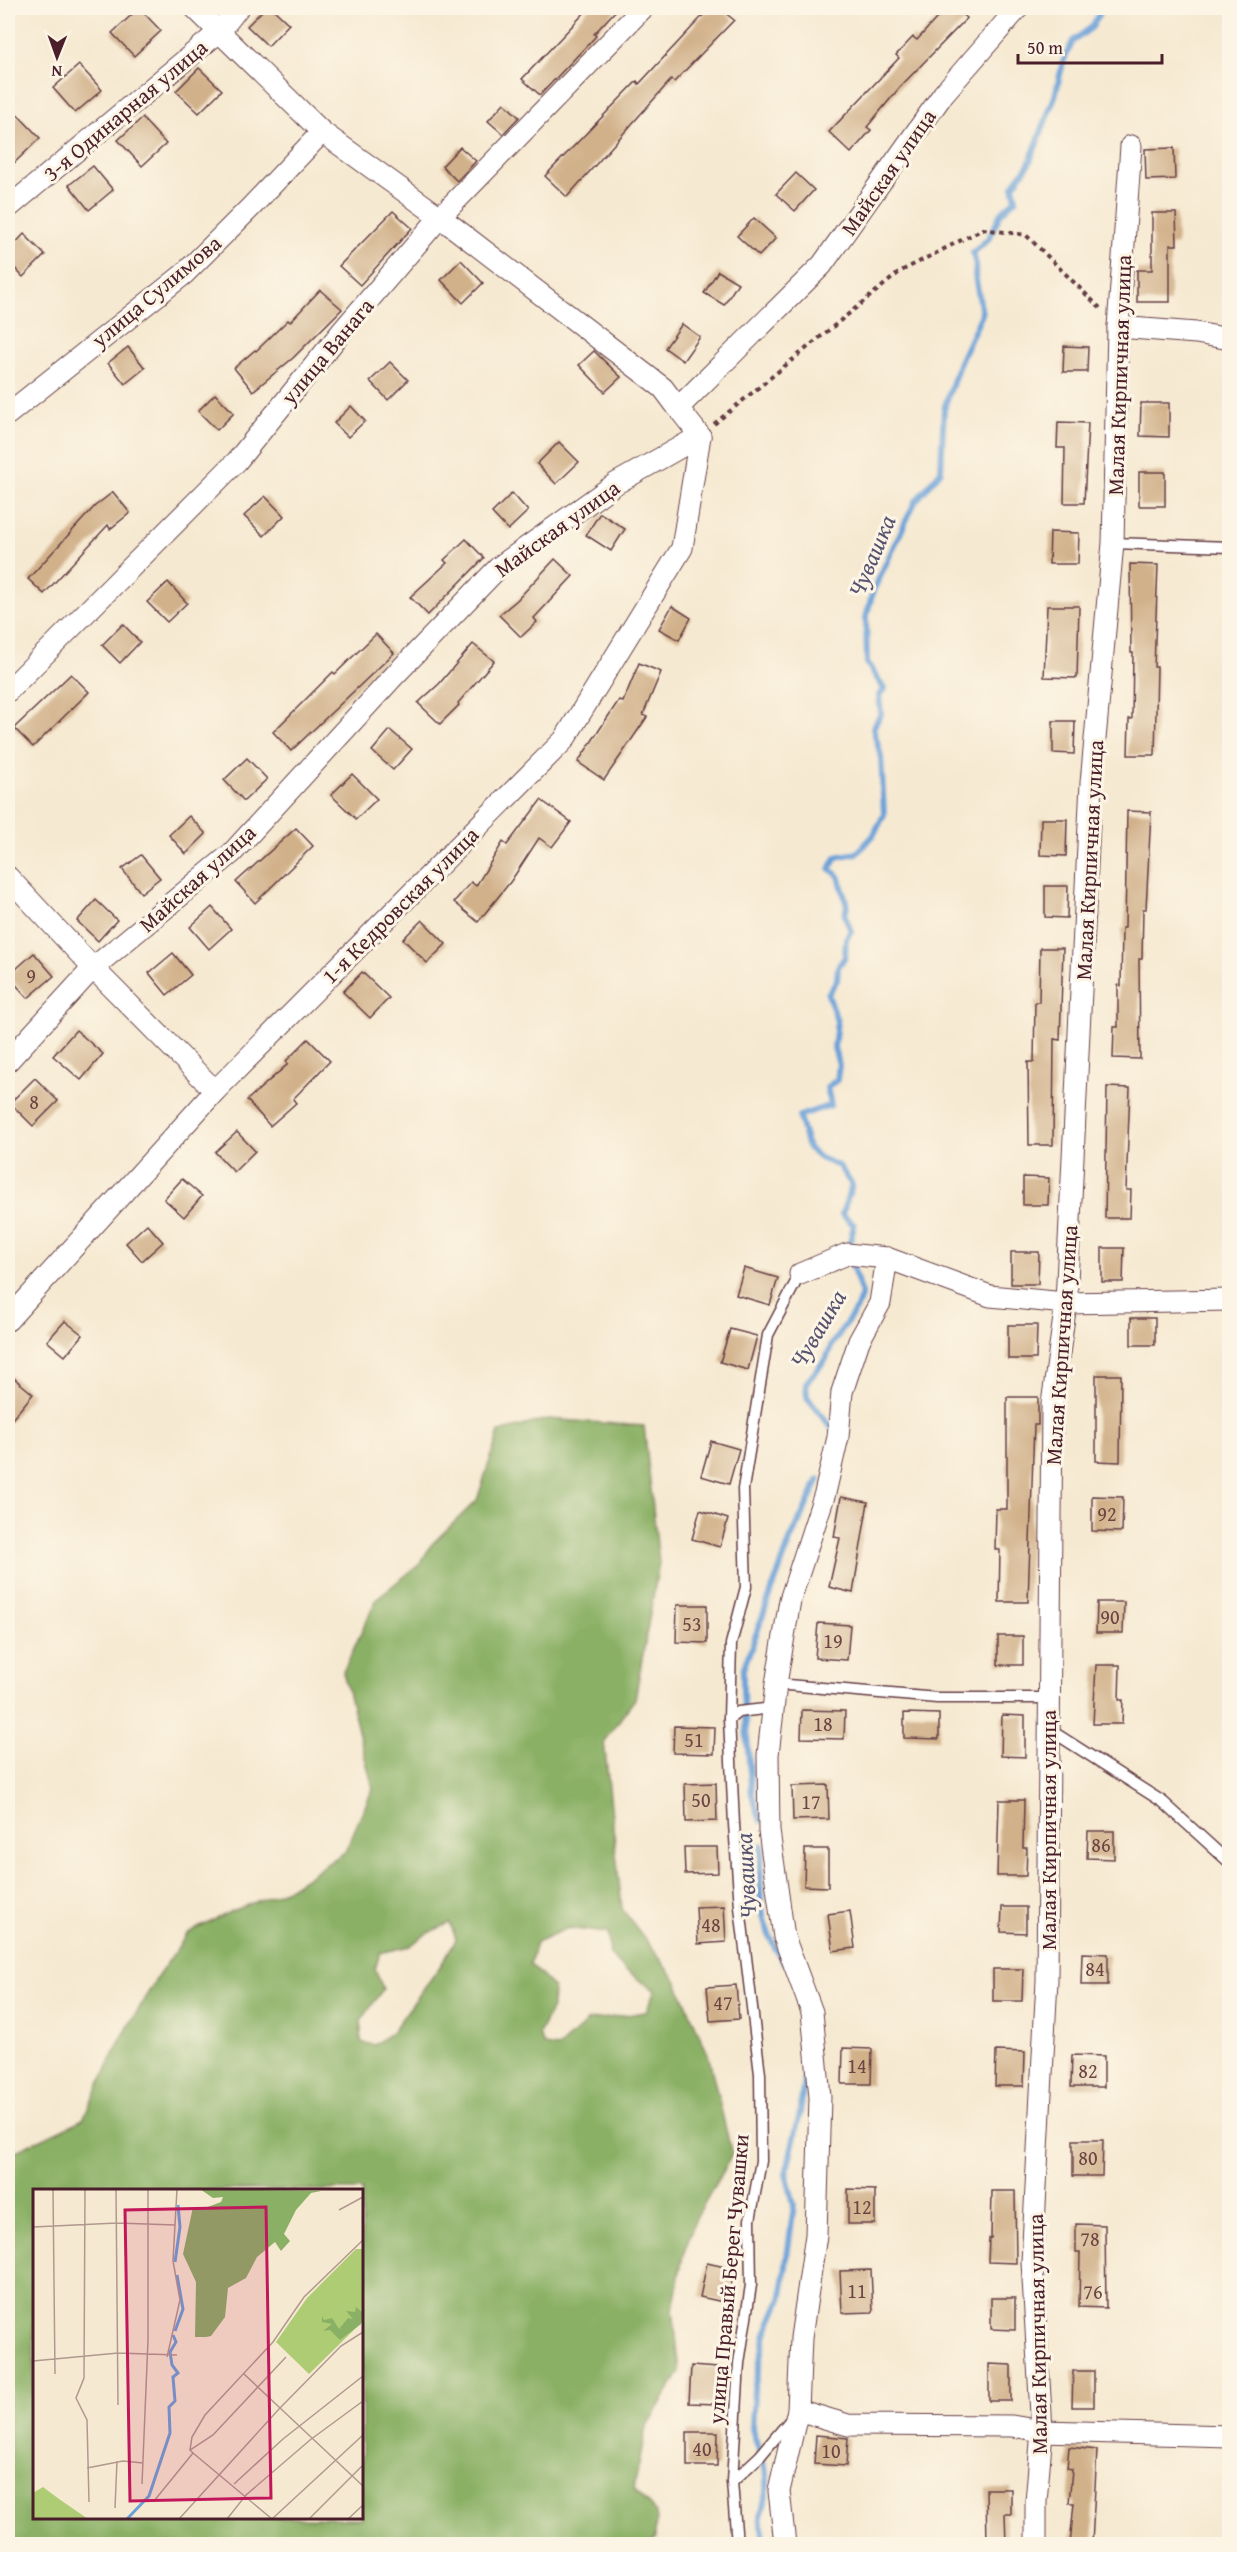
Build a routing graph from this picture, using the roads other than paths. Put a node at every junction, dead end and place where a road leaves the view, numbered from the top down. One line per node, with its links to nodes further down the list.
1 (195, 8): 5 (street)
2 (238, 8): 5 (street, 3-я Одинарная улица)
3 (642, 8): 9 (street, улица Ванага)
4 (1018, 8): 12 (street, Майская улица)
5 (220, 31): 6 (street); 8 (street, 3-я Одинарная улица)
6 (322, 132): 9 (street); 13 (street, улица Сулимова)
7 (1131, 146): 10 (street, Малая Кирпичная улица)
8 (8, 208)
9 (440, 217): 12 (street); 17 (street, улица Ванага)
10 (1118, 327): 11 (street); 15 (street, Малая Кирпичная улица)
11 (1230, 339)
12 (678, 408): 14 (street)
13 (8, 414)
14 (699, 436): 19 (street, Майская улица); 21 (street, 1-я Кедровская улица)
15 (1113, 543): 16 (lane); 25 (street, Малая Кирпичная улица)
16 (1230, 548)
17 (8, 691)
18 (8, 877): 19 (street)
19 (93, 968): 20 (street, Майская улица); 21 (street)
20 (8, 1061)
21 (215, 1090): 26 (street, 1-я Кедровская улица)
22 (887, 1258): 23 (street); 25 (street); 27 (street)
23 (800, 1274): 30 (lane, улица Правый Берег Чувашки)
24 (1230, 1300): 25 (street)
25 (1066, 1303): 28 (street, Малая Кирпичная улица)
26 (8, 1320)
27 (776, 1684): 28 (lane); 29 (street)
28 (1048, 1698): 31 (street, Малая Кирпичная улица)
29 (764, 1708): 30 (lane); 33 (street)
30 (734, 1716): 36 (lane, улица Правый Берег Чувашки)
31 (1048, 1729): 32 (lane); 34 (street, Малая Кирпичная улица)
32 (1230, 1863)
33 (798, 2410): 34 (street); 36 (lane); 38 (street)
34 (1042, 2431): 35 (street); 39 (street, Малая Кирпичная улица)
35 (1230, 2436)
36 (732, 2482): 37 (lane, улица Правый Берег Чувашки)
37 (737, 2544)
38 (785, 2544)
39 (1036, 2544)

